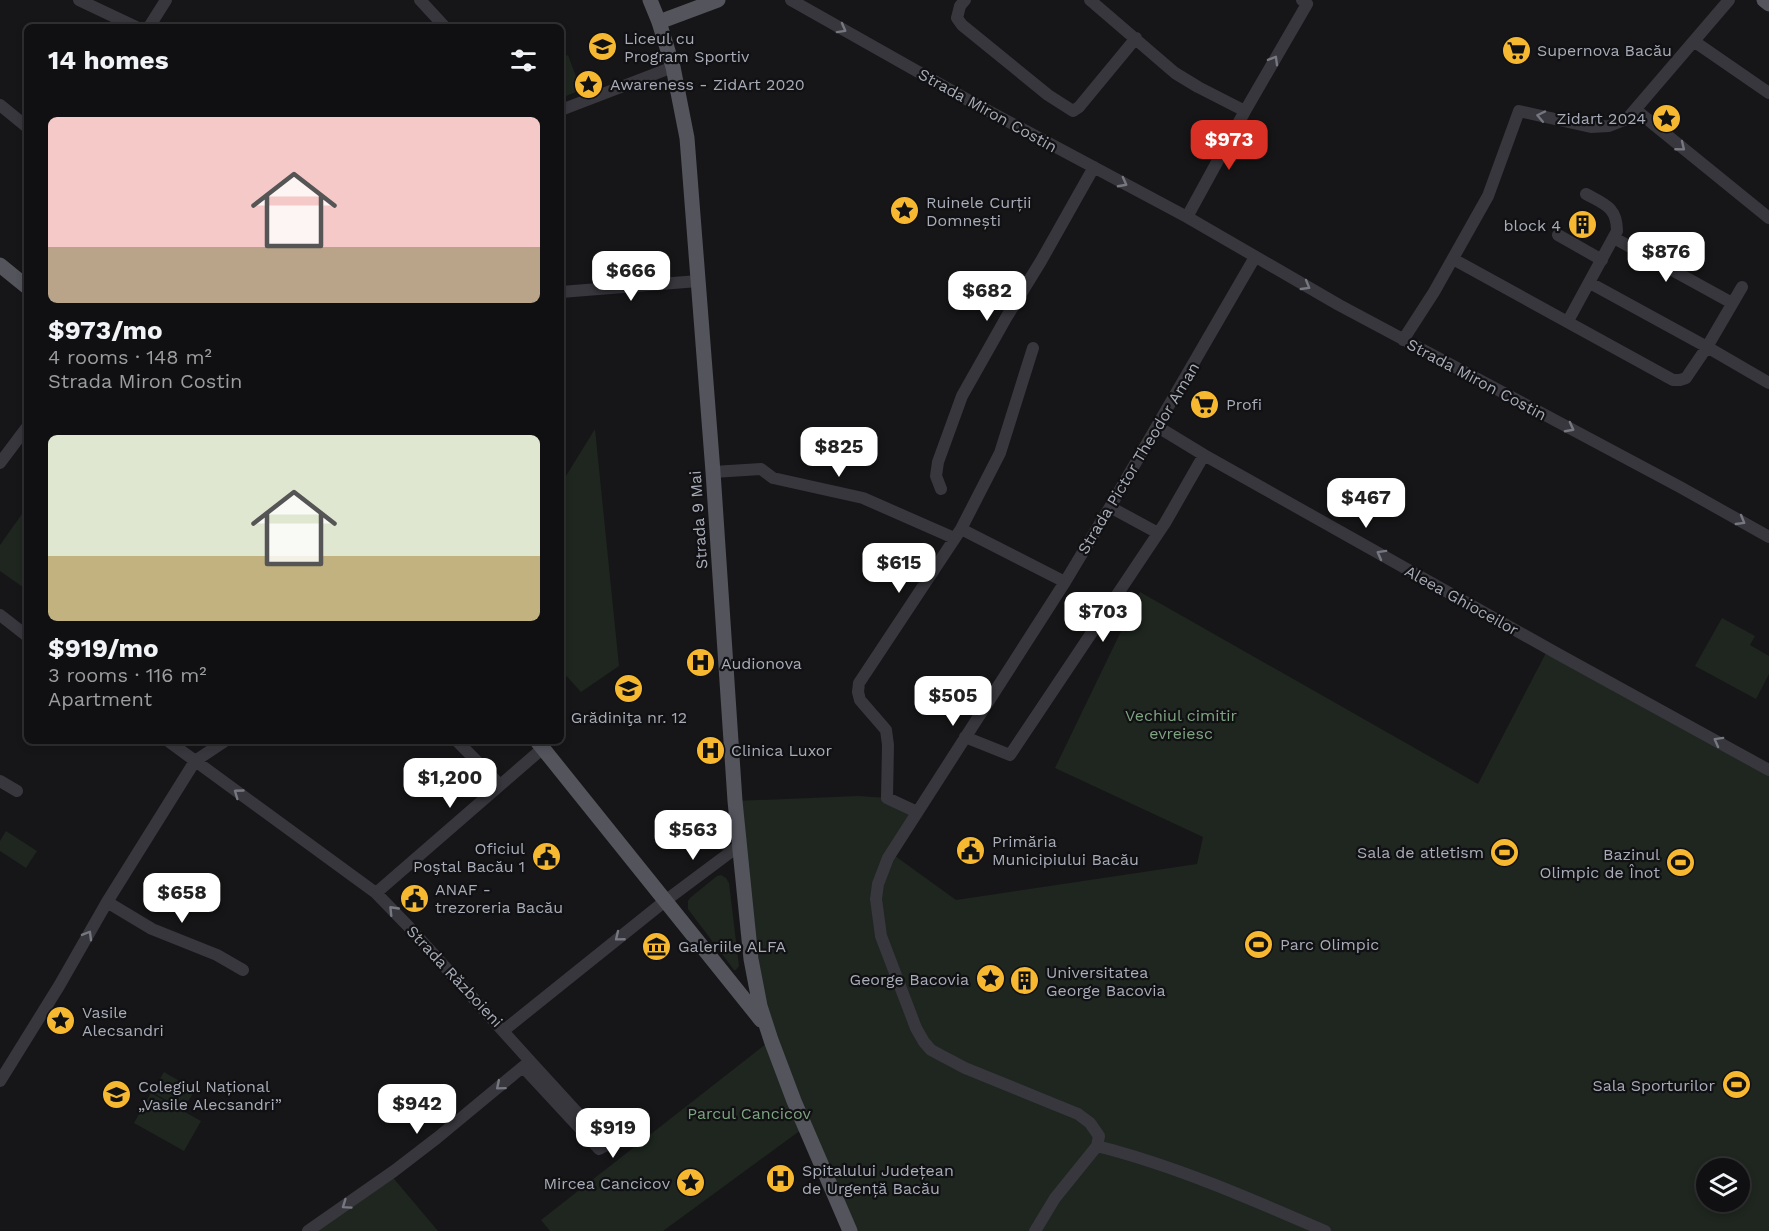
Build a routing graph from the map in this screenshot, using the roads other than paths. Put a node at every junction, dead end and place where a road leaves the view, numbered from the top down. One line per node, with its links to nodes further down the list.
1 (78, 0): 14 (street)
2 (166, 0): 15 (street)
3 (420, 0): 16 (street)
4 (650, 0): 13 (main road, Strada 9 Mai)
5 (718, 0): 13 (main road)
6 (791, 0): 26 (street, Strada Miron Costin, one-way to 26)
7 (965, 0): 17 (street)
8 (1090, 0): 17 (street)
9 (1302, 0): 24 (street, one-way to 9)
10 (1729, 0): 18 (street)
11 (1764, 0): 12 (main road)
12 (1769, 4)
13 (659, 22): 19 (main road, Strada 9 Mai)
14 (130, 24)
15 (151, 24)
16 (442, 24)
17 (1136, 38): 24 (street)
18 (1695, 42): 20 (street); 23 (street)
19 (673, 67): 22 (street); 36 (main road, Strada 9 Mai)
20 (1769, 93)
21 (0, 105): 25 (street)
22 (564, 109)
23 (1636, 110): 29 (street, one-way to 29); 33 (street, one-way to 33)
24 (1245, 111): 28 (street)
25 (24, 125)
26 (1094, 167): 28 (street, Strada Miron Costin, one-way to 28); 52 (street)
27 (1586, 194): 31 (street)
28 (1186, 217): 32 (street, Strada Miron Costin)
29 (1769, 218)
30 (1558, 235): 34 (street)
31 (1614, 238): 34 (street); 41 (street)
32 (1255, 257): 43 (street, Strada Miron Costin, one-way to 43); 47 (street, Strada Pictor Theodor Aman)
33 (1453, 259): 42 (street); 43 (street)
34 (1602, 260): 37 (street)
35 (0, 265): 38 (main road)
36 (698, 281): 40 (street); 51 (main road, Strada 9 Mai)
37 (1590, 282): 42 (street); 44 (street)
38 (24, 285)
39 (1743, 287): 41 (street)
40 (564, 292)
41 (1732, 303): 44 (street)
42 (1568, 321): 44 (street)
43 (1403, 340): 56 (street, Strada Miron Costin, one-way to 56)
44 (1707, 347): 46 (street)
45 (1033, 348): 54 (street)
46 (1769, 383)
47 (1158, 427): 49 (street, Aleea Ghioceilor); 53 (street, Strada Pictor Theodor Aman)
48 (24, 431): 50 (street)
49 (1204, 455): 55 (street); 66 (street, Aleea Ghioceilor, one-way to 49)
50 (0, 463)
51 (713, 472): 54 (street); 71 (main road, Strada 9 Mai)
52 (941, 489)
53 (1110, 507): 55 (street); 57 (street, Strada Pictor Theodor Aman)
54 (958, 533): 57 (street); 70 (street)
55 (1158, 534): 60 (street)
56 (1769, 537)
57 (1065, 582): 60 (street, Strada Pictor Theodor Aman)
58 (0, 615): 59 (street)
59 (24, 634)
60 (965, 737): 70 (street, Strada Pictor Theodor Aman)
61 (172, 744): 65 (street, Strada Războieni)
62 (220, 744): 65 (street)
63 (460, 744): 68 (street)
64 (540, 744): 68 (street); 73 (main road)
65 (195, 761): 72 (street, Strada Războieni, one-way to 65); 74 (street)
66 (1769, 770)
67 (0, 781): 69 (street)
68 (500, 785): 72 (street)
69 (17, 791)
70 (917, 812): 80 (street, Strada Pictor Theodor Aman)
71 (740, 845): 73 (street, Strada Războieni); 77 (main road, Strada 9 Mai)
72 (376, 893): 76 (street, Strada Războieni, one-way to 72)
73 (665, 901): 76 (street, Strada Războieni, one-way to 76); 77 (main road)
74 (107, 902): 75 (street); 79 (street, one-way to 74)
75 (243, 970)
76 (504, 1031): 78 (street)
77 (768, 1034): 82 (main road)
78 (527, 1064): 78 (street); 81 (street, one-way to 81)
79 (0, 1081)
80 (1097, 1146): 83 (street); 84 (street)
81 (308, 1231)
82 (850, 1231)
83 (1035, 1231)
84 (1325, 1231)

